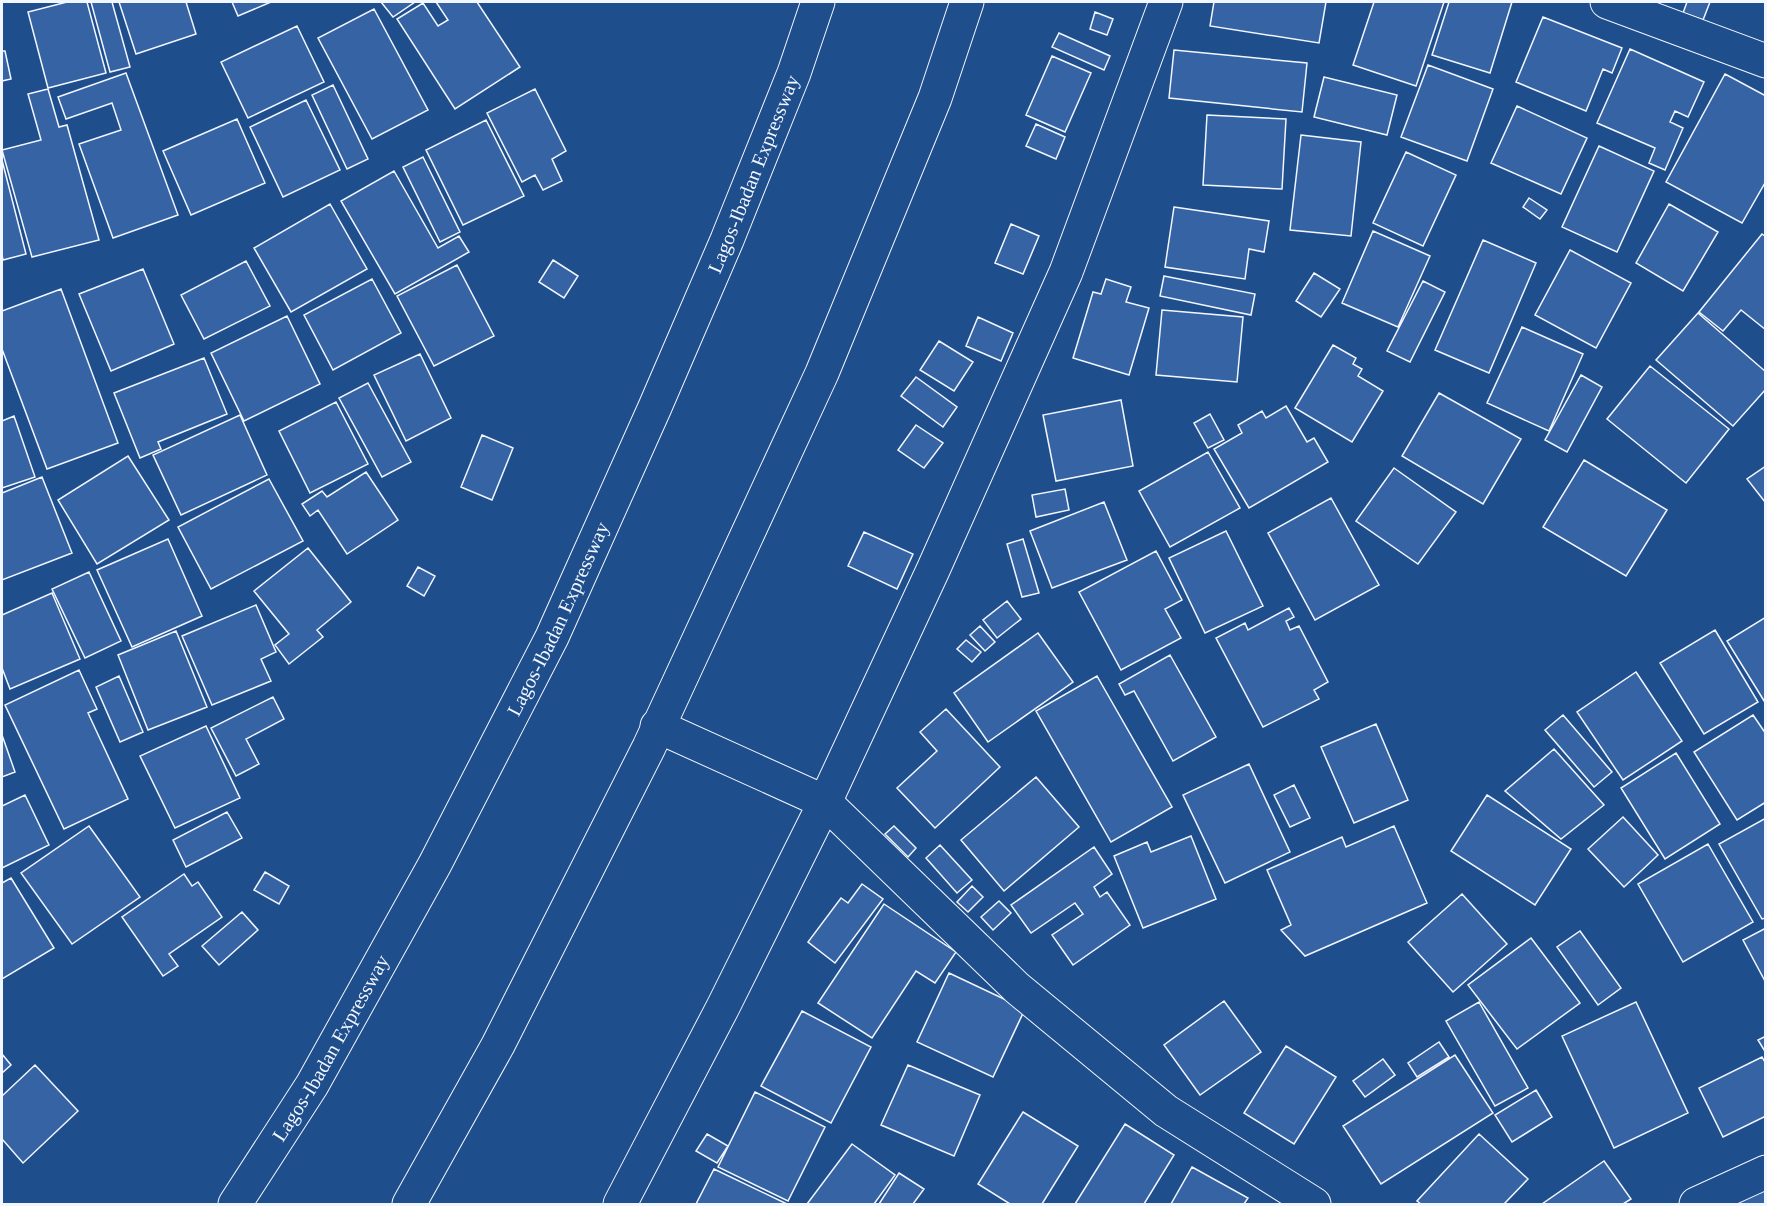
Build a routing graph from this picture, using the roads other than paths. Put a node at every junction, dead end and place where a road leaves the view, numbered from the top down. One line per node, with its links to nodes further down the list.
1 (818, 2): 9 (main road, Lagos-Ibadan Expressway)
2 (967, 2): 6 (main road)
3 (1166, 2): 7 (main road)
4 (1607, 2): 5 (main road)
5 (1766, 61)
6 (657, 726): 7 (main road); 10 (main road)
7 (825, 802): 11 (main road); 12 (main road)
8 (1766, 1172): 13 (main road)
9 (235, 1204)
10 (409, 1204)
11 (620, 1204)
12 (1314, 1204)
13 (1696, 1204)

